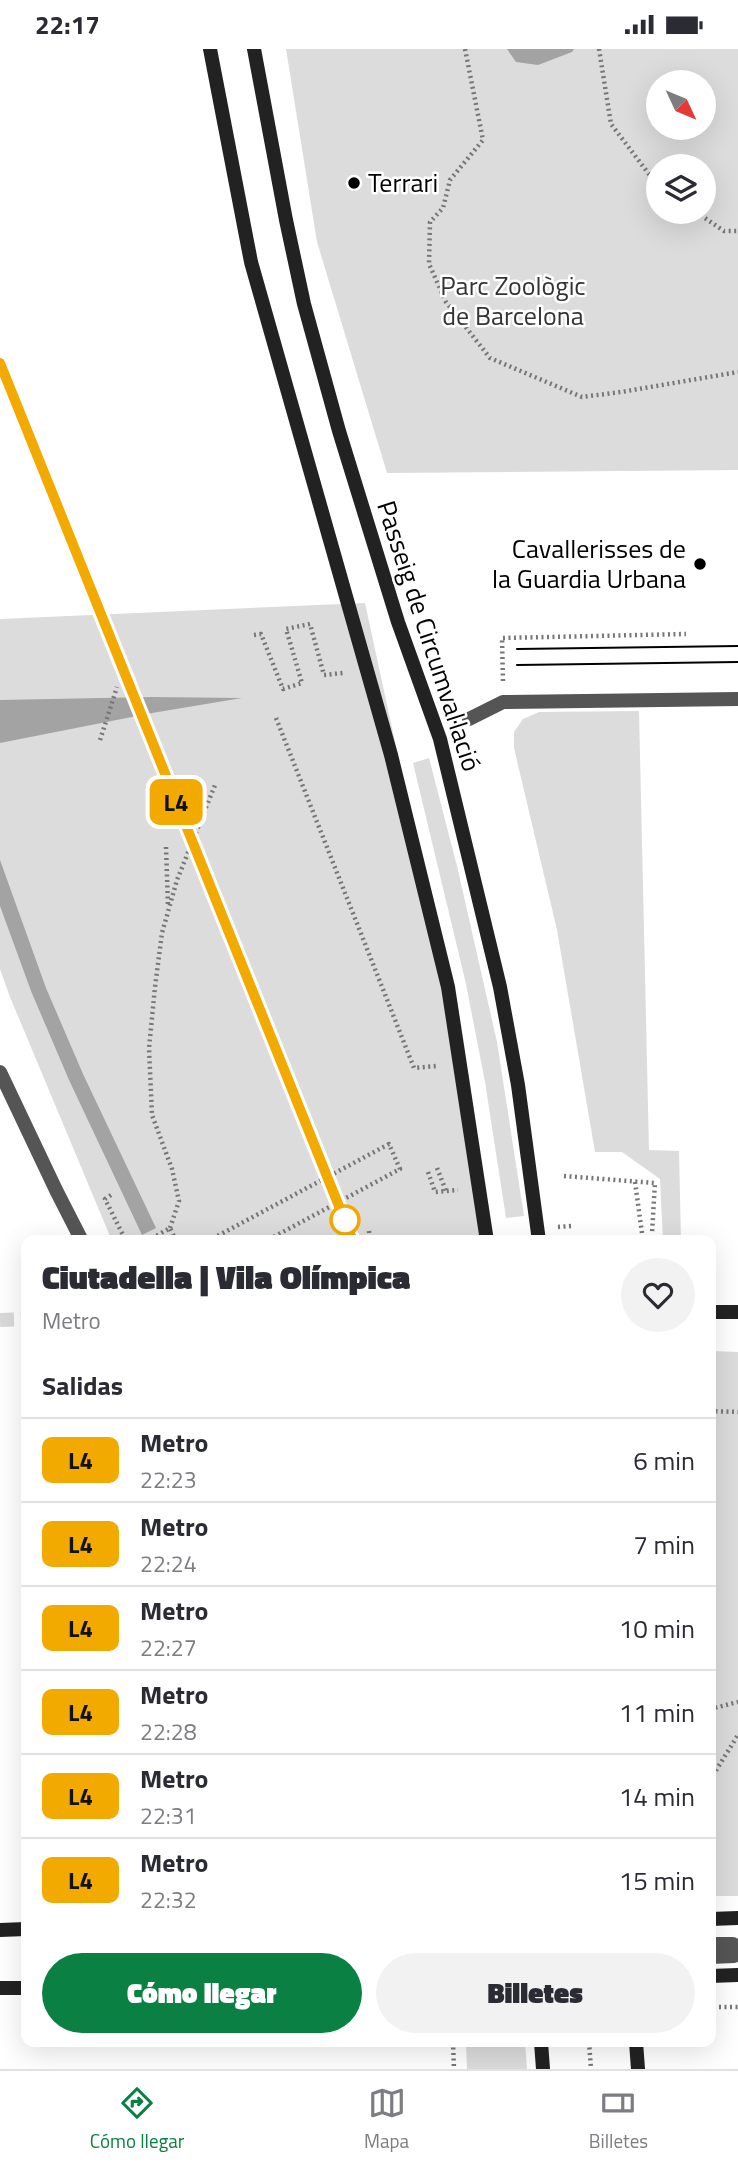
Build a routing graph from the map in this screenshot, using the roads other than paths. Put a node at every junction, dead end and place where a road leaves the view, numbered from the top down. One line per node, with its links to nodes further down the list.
1 (210, 49): 7 (street)
2 (254, 49): 8 (street, Passeig de Circumval·lació)
3 (738, 699): 4 (street)
4 (469, 719)
5 (0, 1072): 6 (street)
6 (79, 1235)
7 (486, 1235)
8 (538, 1235)
9 (738, 1312): 10 (street)
10 (716, 1313)
11 (738, 1918): 12 (street)
12 (716, 1919)
13 (21, 1929): 14 (street)
14 (0, 1930)
15 (716, 1944): 16 (street)
16 (716, 1957)
17 (738, 1975): 18 (street)
18 (716, 1976)
19 (0, 1988): 20 (street)
20 (21, 1988)
21 (541, 2047): 23 (street)
22 (636, 2047): 24 (street)
23 (543, 2069)
24 (638, 2069)

